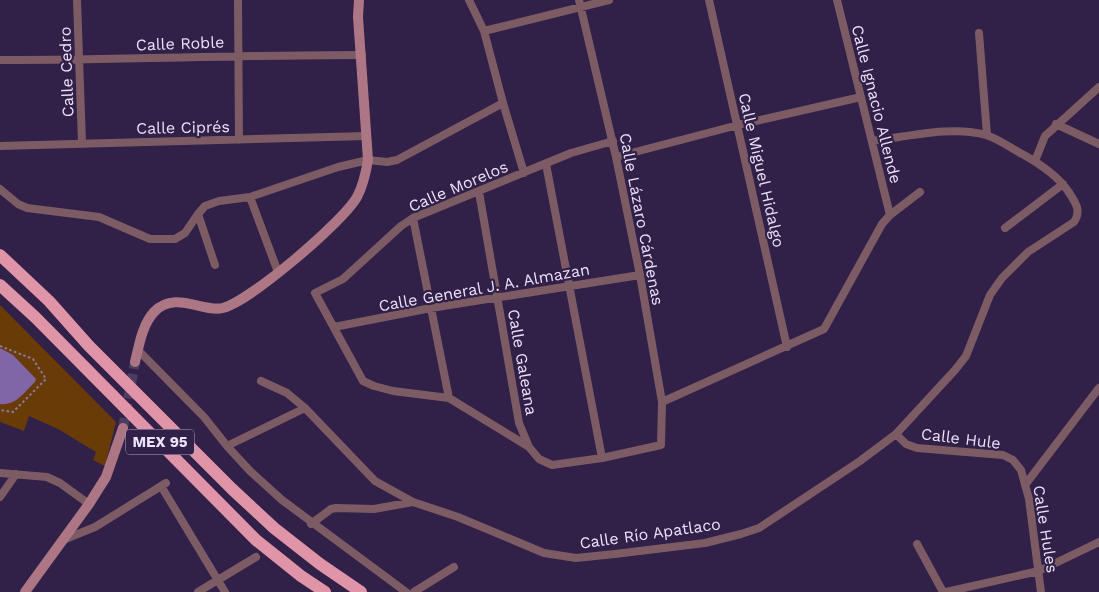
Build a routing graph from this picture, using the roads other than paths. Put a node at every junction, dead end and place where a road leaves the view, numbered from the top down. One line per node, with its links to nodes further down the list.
1 (77, 0): 14 (street, Calle Cedro)
2 (238, 0): 11 (street)
3 (359, 0): 12 (main road)
4 (469, 0): 9 (street)
5 (609, 0): 8 (street)
6 (710, 0): 19 (street, Calle Miguel Hidalgo)
7 (837, 0): 16 (street, Calle Ignacio Allende)
8 (580, 3): 9 (street); 23 (street, Calle Lázaro Cárdenas)
9 (484, 31): 17 (street)
10 (979, 32): 20 (street)
11 (238, 55): 12 (street, Calle Roble); 14 (street, Calle Roble); 22 (street)
12 (362, 55): 21 (main road)
13 (0, 60): 14 (street, Calle Roble)
14 (79, 60): 25 (street, Calle Cedro)
15 (1099, 87): 18 (street)
16 (860, 97): 19 (street); 24 (street, Calle Ignacio Allende)
17 (503, 103): 29 (street); 32 (street)
18 (1056, 124): 26 (street); 30 (street)
19 (738, 126): 28 (street); 51 (street, Calle Miguel Hidalgo)
20 (987, 135): 24 (street); 30 (street)
21 (368, 136): 22 (street, Calle Ciprés); 29 (main road)
22 (239, 140): 25 (street, Calle Ciprés)
23 (612, 141): 28 (street, Calle Lázaro Cárdenas); 31 (street, Calle Morelos)
24 (872, 141): 39 (street, Calle Ignacio Allende)
25 (82, 143): 27 (street, Calle Ciprés)
26 (1099, 144)
27 (0, 146)
28 (616, 157): 45 (street, Calle Lázaro Cárdenas)
29 (368, 160): 37 (street); 44 (main road)
30 (1035, 161): 33 (street)
31 (546, 164): 32 (street, Calle Morelos); 47 (street)
32 (524, 173): 35 (street, Calle Morelos)
33 (1063, 184): 41 (street); 60 (street, Calle Río Apatlaco)
34 (0, 189): 38 (street)
35 (479, 192): 40 (street, Calle Morelos); 48 (street, Calle Galeana)
36 (920, 192): 39 (street, Calle Ignacio Allende)
37 (250, 197): 38 (street); 44 (street)
38 (198, 214): 43 (street)
39 (890, 215): 51 (street, Calle Ignacio Allende)
40 (413, 218): 49 (street); 50 (street, Calle Morelos)
41 (1005, 228)
42 (0, 256): 84 (highway, MEX 95)
43 (216, 265)
44 (278, 272): 52 (main road)
45 (640, 275): 47 (street, Calle General J. A. Almazan); 57 (street, Calle Lázaro Cárdenas)
46 (0, 285): 83 (highway, MEX 95)
47 (569, 286): 48 (street, Calle General J. A. Almazan); 64 (street)
48 (497, 297): 49 (street, Calle General J. A. Almazan); 63 (street, Calle Galeana)
49 (431, 308): 50 (street, Calle General J. A. Almazan); 56 (street)
50 (334, 327): 56 (street, Calle Morelos)
51 (787, 347): 57 (street, Calle Ignacio Allende)
52 (138, 350): 53 (main road); 62 (street)
53 (135, 362)
54 (262, 381): 58 (street, Calle Río Apatlaco)
55 (1099, 388): 68 (street)
56 (449, 398): 63 (street, Calle Morelos)
57 (662, 402): 61 (street, Calle Lázaro Cárdenas)
58 (305, 408): 62 (street); 70 (street, Calle Río Apatlaco)
59 (123, 428): 71 (main road)
60 (896, 434): 65 (street, Calle Hule); 70 (street, Calle Río Apatlaco)
61 (662, 445): 64 (street, Calle Morelos)
62 (227, 446): 72 (street)
63 (528, 447): 64 (street, Calle Morelos)
64 (602, 458)
65 (1021, 470): 68 (street, Calle Hules)
66 (0, 473): 67 (street)
67 (16, 474): 69 (street); 71 (street)
68 (1025, 485): 78 (street, Calle Hules)
69 (0, 497)
70 (414, 502): 72 (street)
71 (89, 504): 73 (main road)
72 (311, 524): 85 (street)
73 (63, 540): 79 (street); 80 (main road)
74 (1099, 542): 78 (street)
75 (917, 544): 87 (street)
76 (256, 557): 79 (street)
77 (454, 567): 86 (street)
78 (1039, 571): 87 (street); 88 (street, Calle Hules)
79 (218, 580): 81 (street); 82 (street)
80 (25, 592)
81 (198, 592)
82 (225, 592)
83 (324, 592)
84 (361, 592)
85 (406, 592)
86 (414, 592)
87 (945, 592)
88 (1041, 592)

